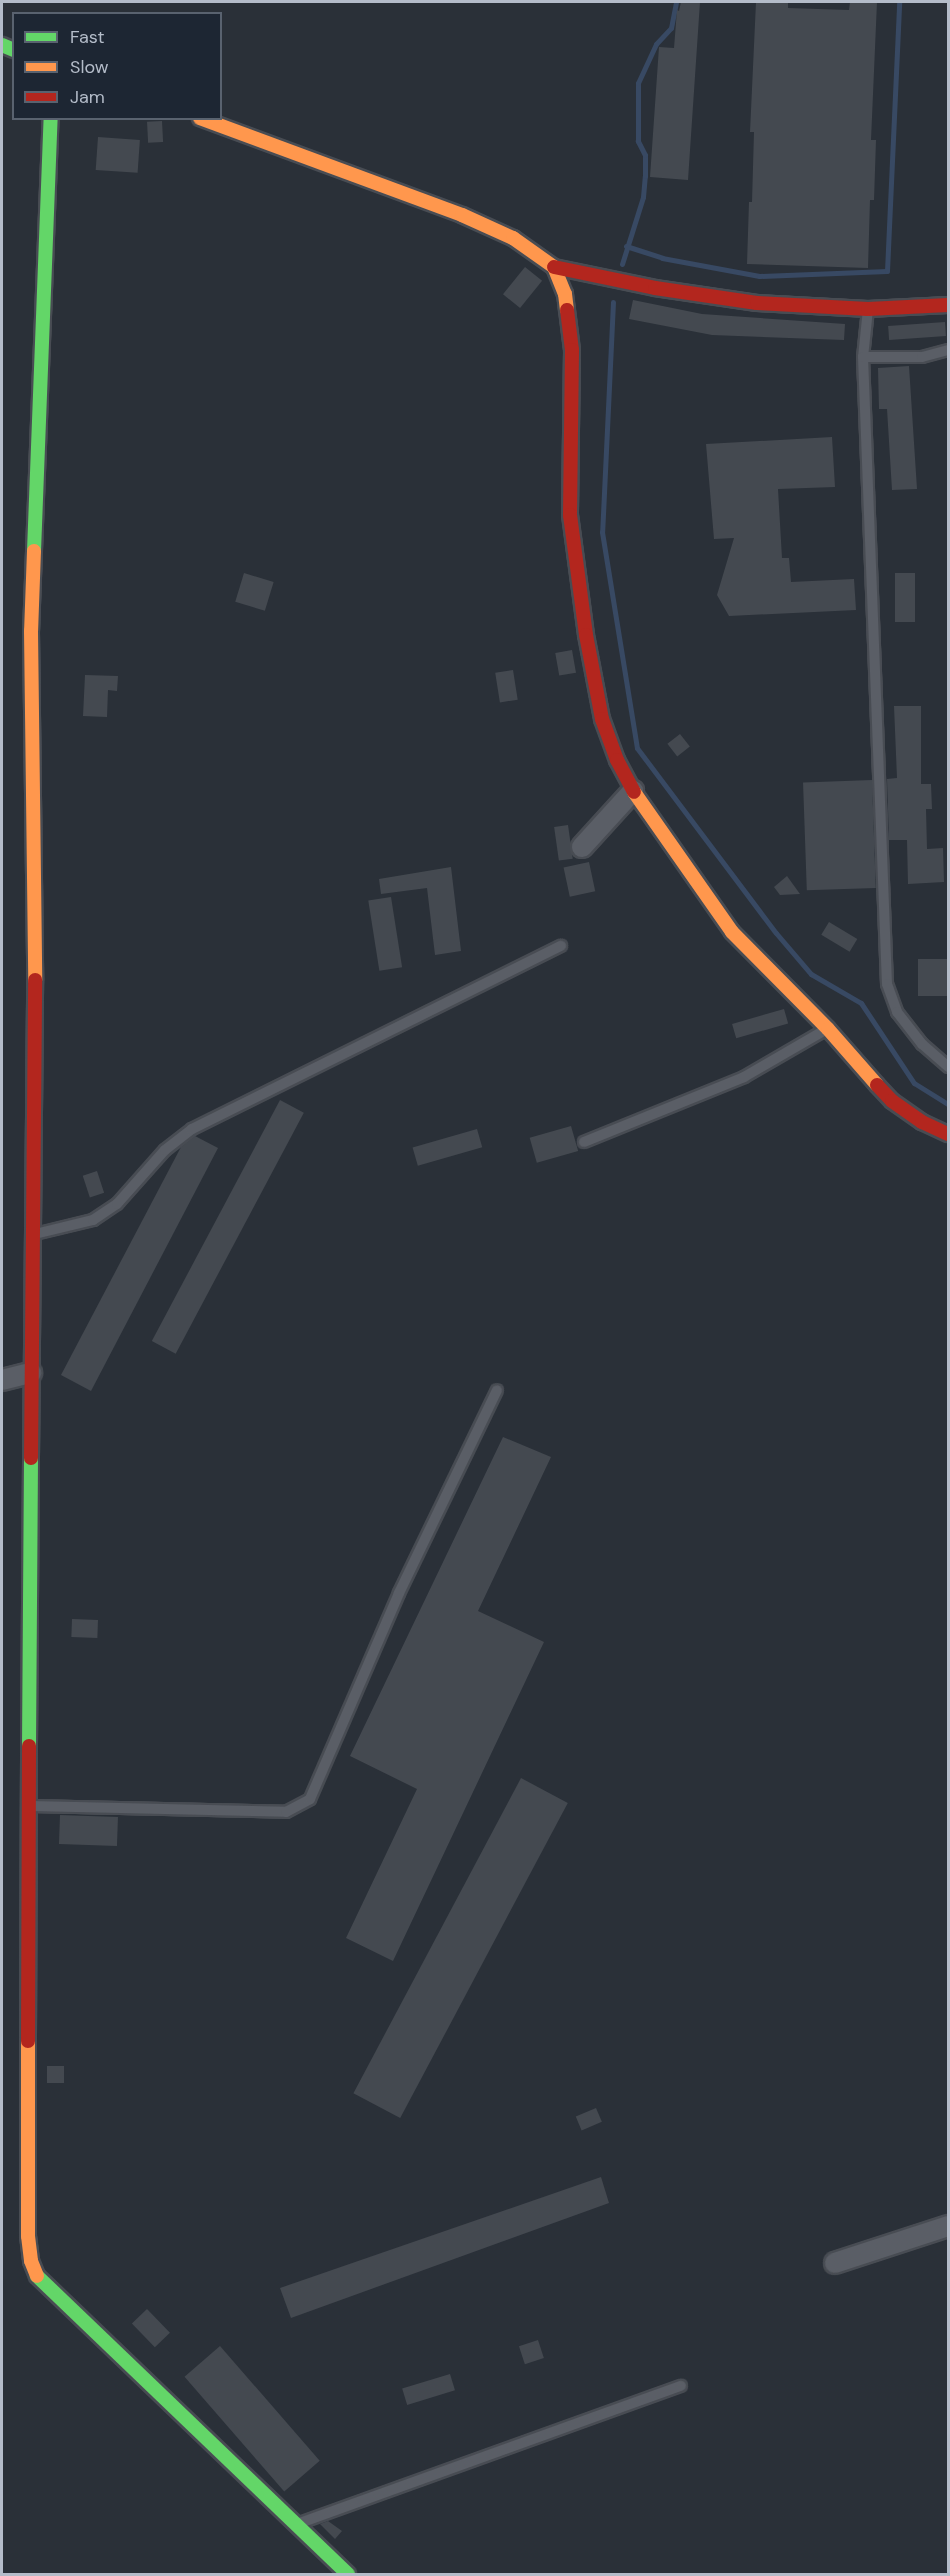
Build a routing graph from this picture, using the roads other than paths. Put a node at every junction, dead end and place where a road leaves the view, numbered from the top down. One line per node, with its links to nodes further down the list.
1 (51, 120): 15 (street)
2 (205, 120): 3 (street)
3 (554, 267): 5 (street); 8 (street)
4 (948, 305): 5 (street)
5 (868, 309): 7 (lane)
6 (948, 350): 7 (lane)
7 (863, 357): 12 (lane)
8 (633, 791): 9 (street); 11 (street)
9 (582, 847)
10 (561, 946): 15 (lane)
11 (828, 1029): 13 (street); 14 (lane)
12 (948, 1067)
13 (948, 1134)
14 (584, 1142)
15 (32, 1235): 16 (street)
16 (31, 1373): 17 (street); 19 (street)
17 (2, 1380)
18 (497, 1390): 19 (lane)
19 (31, 1806): 23 (street)
20 (948, 2226): 21 (street)
21 (835, 2263)
22 (681, 2386): 23 (lane)
23 (294, 2525): 24 (street)
24 (348, 2574)

